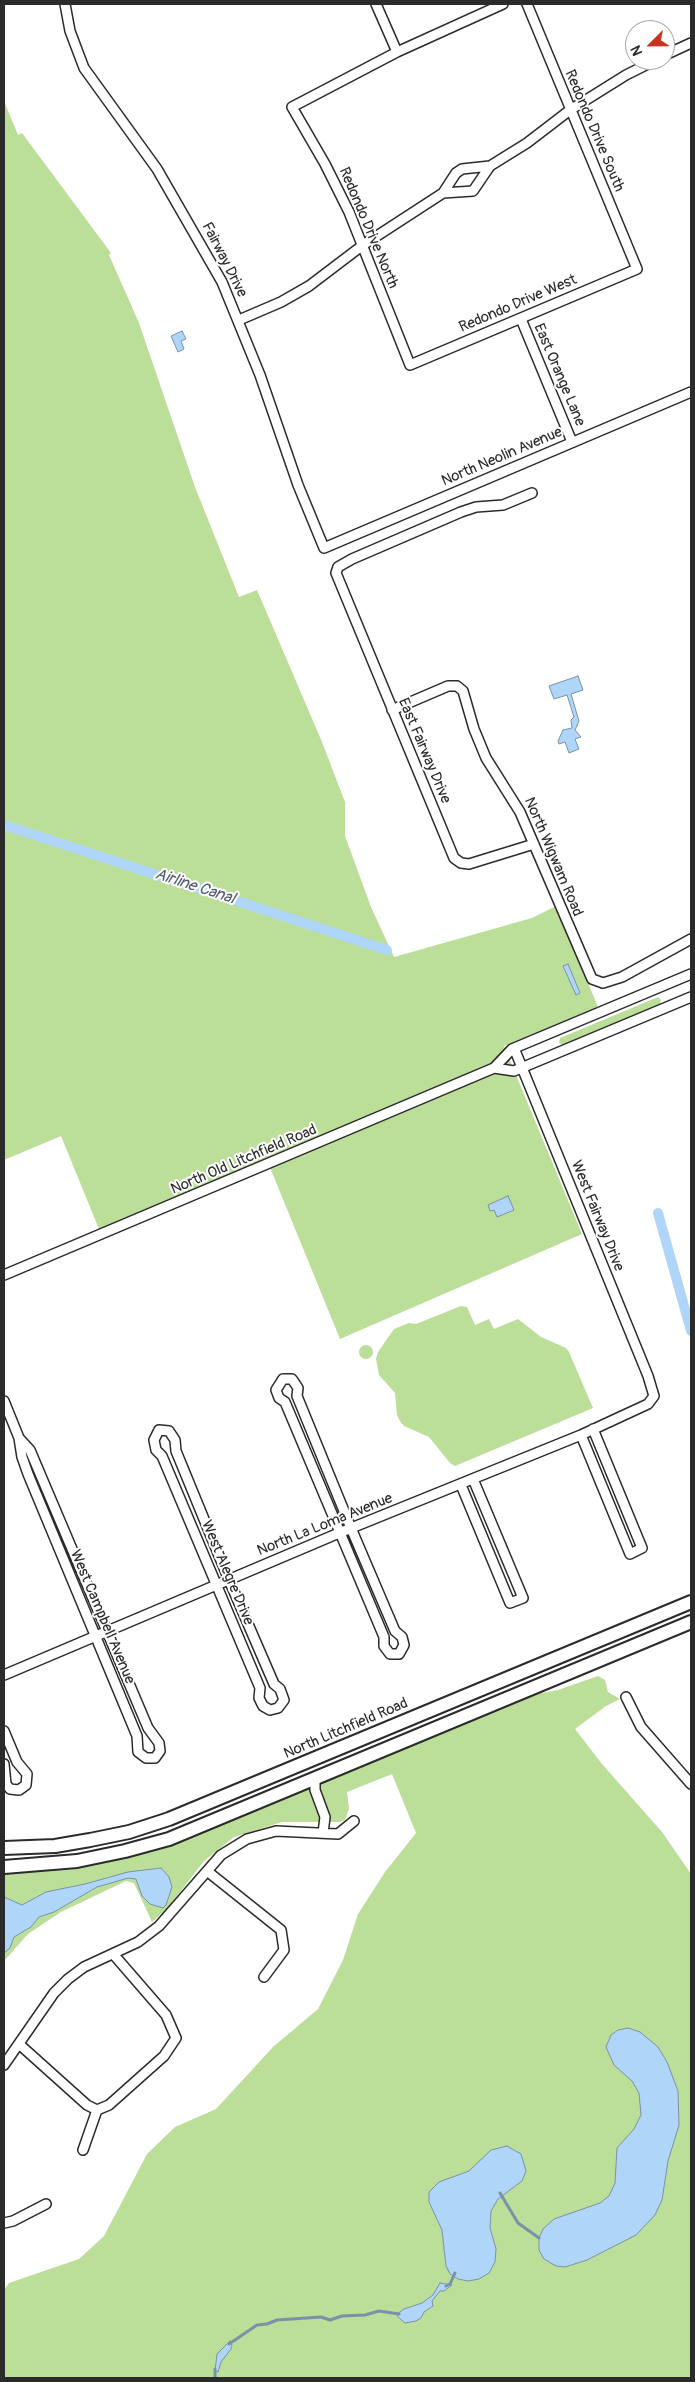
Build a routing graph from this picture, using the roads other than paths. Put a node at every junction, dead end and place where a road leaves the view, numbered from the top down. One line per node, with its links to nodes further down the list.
1 (65, 4): 15 (street, Fairway Drive)
2 (376, 4): 7 (street)
3 (503, 4): 7 (street)
4 (527, 4): 9 (street, Redondo Drive South)
5 (691, 43): 6 (street)
6 (675, 50)
7 (397, 52): 12 (street, Redondo Drive North)
8 (636, 70): 9 (street)
9 (570, 110): 10 (street); 13 (street, Redondo Drive South)
10 (490, 166): 11 (street); 11 (street)
11 (443, 193): 12 (street)
12 (363, 245): 15 (street); 16 (street, Redondo Drive North)
13 (637, 269): 14 (street, Redondo Drive West)
14 (521, 319): 16 (street, Redondo Drive West); 18 (street, East Orange Lane)
15 (239, 320): 20 (street, Fairway Drive)
16 (410, 365)
17 (691, 392): 18 (street, North Neolin Avenue)
18 (572, 442): 20 (street, North Neolin Avenue)
19 (532, 493): 21 (street, East Fairway Drive)
20 (324, 548)
21 (392, 710): 22 (street, East Fairway Drive); 22 (street, North Wigwam Road)
22 (534, 844): 23 (street, North Wigwam Road)
23 (691, 939)
24 (691, 974): 26 (street, North Old Litchfield Road)
25 (691, 998): 28 (street, North Old Litchfield Road)
26 (514, 1048): 27 (street, North Old Litchfield Road); 28 (street, West Fairway Drive)
27 (494, 1068): 28 (street, North Old Litchfield Road); 29 (street, North Old Litchfield Road)
28 (521, 1068): 30 (street, West Fairway Drive)
29 (4, 1274)
30 (654, 1396): 32 (street, North La Loma Avenue)
31 (4, 1401): 34 (street, West Campbell Avenue)
32 (593, 1429): 33 (street, North La Loma Avenue); 39 (street)
33 (581, 1435): 37 (street, North La Loma Avenue); 40 (street)
34 (19, 1438): 46 (street, West Campbell Avenue); 47 (street, West Campbell Avenue)
35 (319, 1449): 36 (street); 36 (street); 43 (street)
36 (307, 1454): 44 (street)
37 (473, 1479): 38 (street, North La Loma Avenue); 45 (street)
38 (461, 1485): 43 (street, North La Loma Avenue); 48 (street)
39 (618, 1490): 40 (street); 40 (street)
40 (606, 1495)
41 (197, 1501): 42 (street, West Alegre Drive); 42 (street, West Alegre Drive); 49 (street, West Alegre Drive)
42 (184, 1507): 50 (street, West Alegre Drive)
43 (351, 1528): 44 (street, North La Loma Avenue); 51 (street)
44 (339, 1533): 49 (street, North La Loma Avenue); 52 (street)
45 (499, 1540): 48 (street); 48 (street)
46 (69, 1541): 47 (street, West Campbell Avenue); 55 (street, West Campbell Avenue)
47 (57, 1546): 56 (street, West Campbell Avenue)
48 (486, 1546)
49 (229, 1580): 50 (street, North La Loma Avenue); 57 (street, West Alegre Drive)
50 (217, 1585): 55 (street, North La Loma Avenue); 58 (street, West Alegre Drive)
51 (379, 1593): 52 (street); 52 (street)
52 (367, 1598)
53 (691, 1602): 70 (main road, North Litchfield Road)
54 (691, 1622): 66 (main road)
55 (107, 1631): 56 (street, North La Loma Avenue); 60 (street, West Campbell Avenue)
56 (94, 1637): 59 (street, North La Loma Avenue); 62 (street, West Campbell Avenue)
57 (257, 1644): 58 (street, West Alegre Drive); 58 (street, West Alegre Drive)
58 (244, 1650)
59 (4, 1675)
60 (133, 1694): 62 (street, West Campbell Avenue); 62 (street, West Campbell Avenue)
61 (626, 1697): 67 (street)
62 (121, 1699)
63 (4, 1731): 64 (street)
64 (6, 1744): 65 (street)
65 (4, 1764)
66 (315, 1779): 69 (street); 71 (main road)
67 (690, 1779)
68 (354, 1821): 69 (street)
69 (323, 1833): 72 (street)
70 (4, 1848)
71 (4, 1866)
72 (206, 1871): 73 (street); 74 (street)
73 (114, 1955): 75 (street); 77 (street)
74 (264, 1977)
75 (18, 2044): 76 (street); 77 (street)
76 (4, 2065)
77 (97, 2110): 78 (street)
78 (83, 2150)
79 (46, 2204): 80 (street)
80 (4, 2223)

